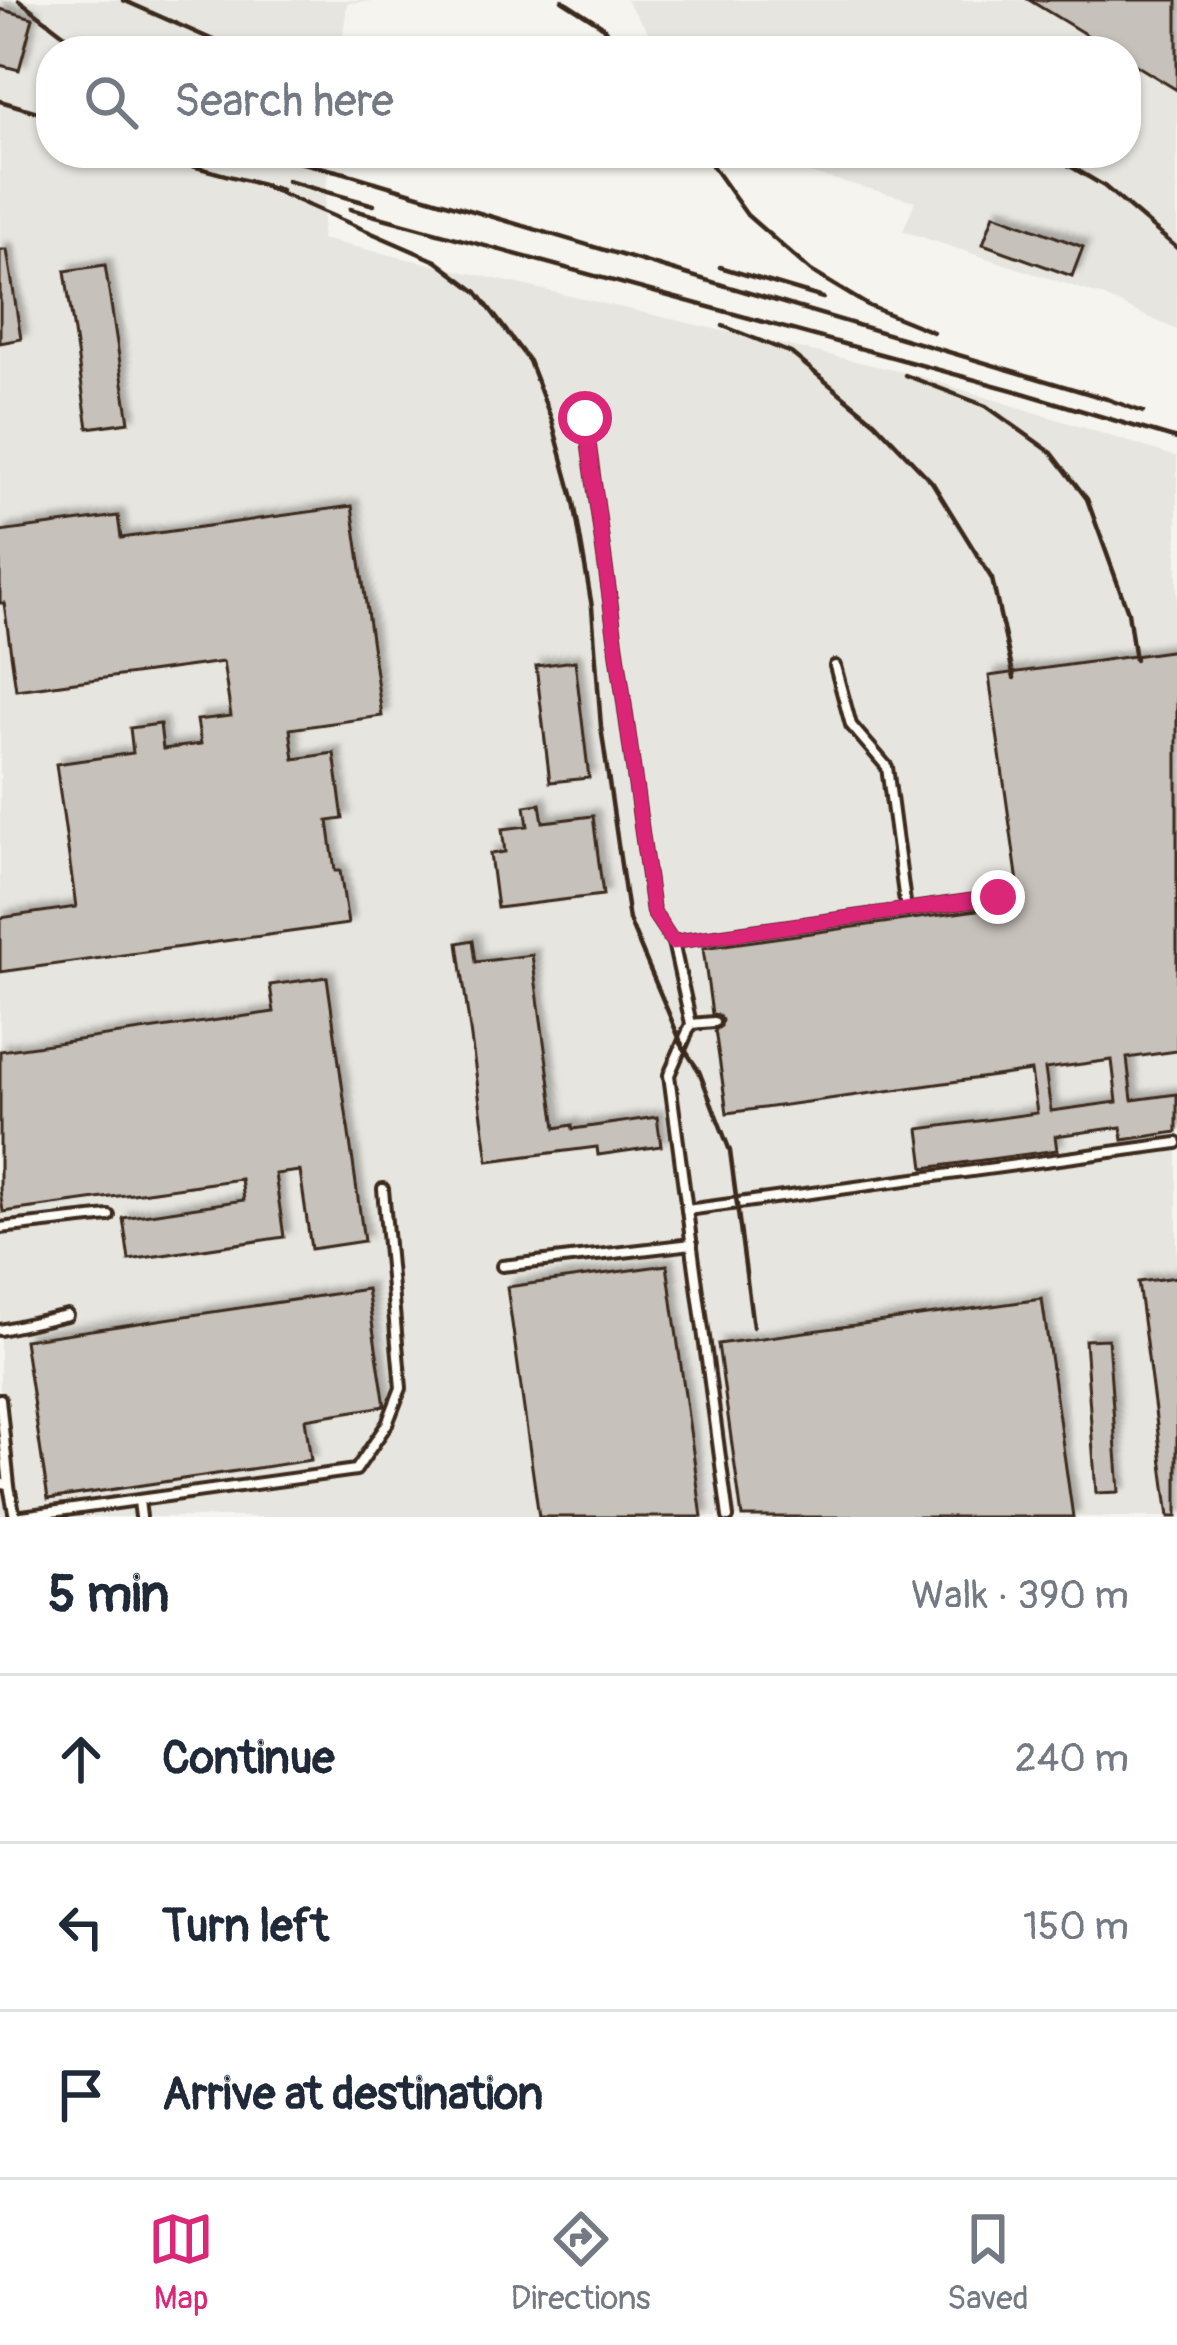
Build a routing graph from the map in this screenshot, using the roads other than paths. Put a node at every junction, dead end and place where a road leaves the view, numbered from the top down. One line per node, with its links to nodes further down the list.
1 (585, 418): 5 (lane)
2 (835, 666): 4 (lane)
3 (998, 897): 4 (lane)
4 (906, 910): 5 (lane)
5 (673, 942): 7 (lane)
6 (714, 1022): 7 (lane)
7 (692, 1024): 10 (lane)
8 (1177, 1143): 10 (lane)
9 (383, 1189): 19 (lane)
10 (687, 1210): 13 (lane)
11 (109, 1216): 12 (lane)
12 (0, 1228)
13 (692, 1244): 14 (lane); 21 (lane)
14 (502, 1266)
15 (67, 1315): 16 (lane)
16 (0, 1330)
17 (0, 1399): 18 (lane)
18 (4, 1484): 19 (lane)
19 (139, 1501): 20 (lane)
20 (141, 1517)
21 (728, 1517)

